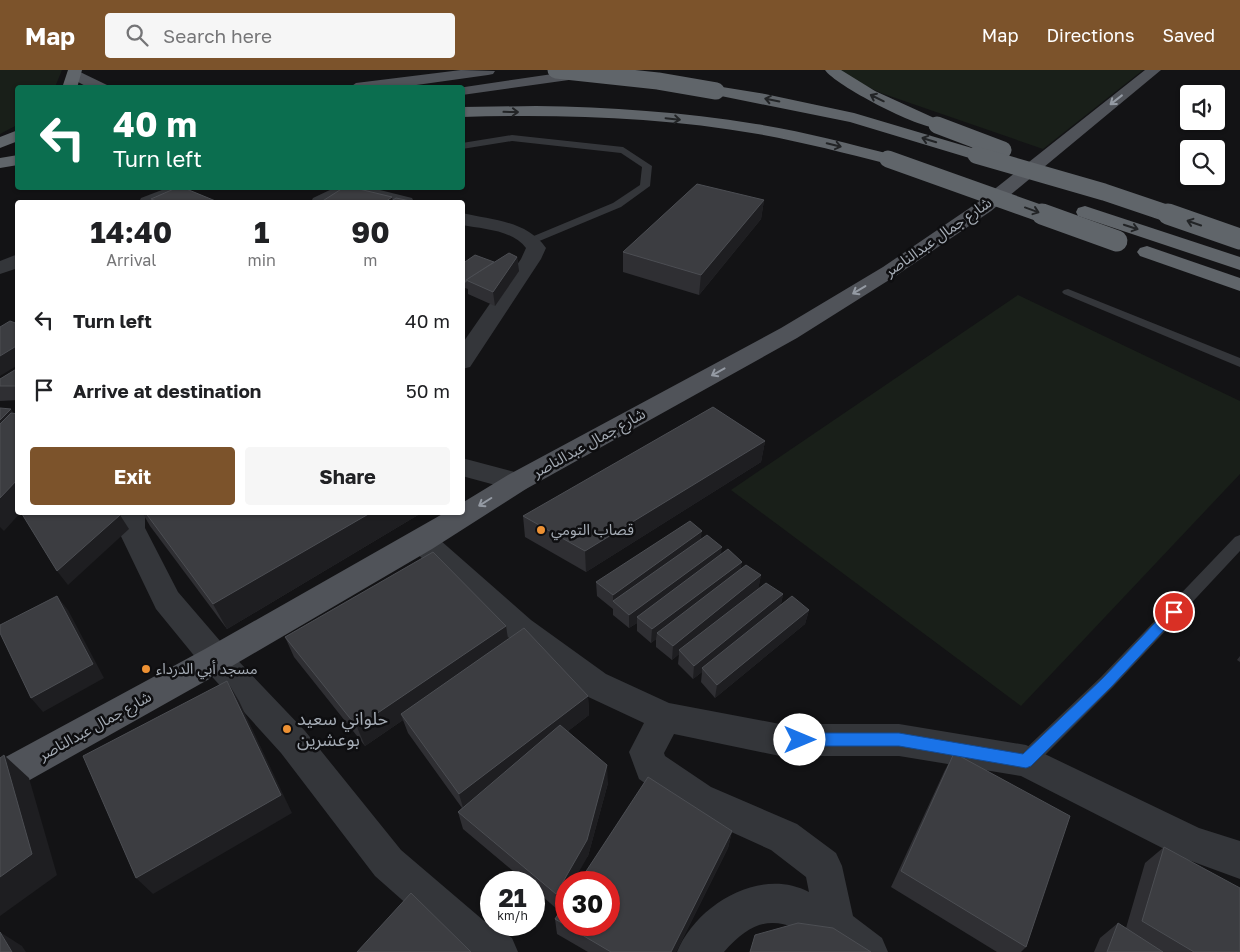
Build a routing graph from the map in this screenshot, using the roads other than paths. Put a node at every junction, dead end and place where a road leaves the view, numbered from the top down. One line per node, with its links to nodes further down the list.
1 (496, 70): 8 (main road)
2 (556, 70): 20 (highway, one-way to 2, bridge)
3 (604, 70): 9 (main road)
4 (832, 70): 20 (highway, one-way to 4, bridge)
5 (1154, 70): 35 (main road, شارع جمال عبدالناصر, one-way to 35)
6 (73, 77): 7 (main road)
7 (94, 85)
8 (379, 85)
9 (465, 91)
10 (465, 112): 14 (highway, one-way to 14)
11 (15, 136): 12 (highway)
12 (0, 143)
13 (465, 146): 26 (lane)
14 (888, 159): 28 (highway, one-way to 28, bridge); 30 (highway, one-way to 30, bridge)
15 (15, 160): 16 (highway)
16 (0, 162)
17 (177, 190): 21 (street)
18 (343, 190): 22 (street)
19 (360, 190): 23 (street)
20 (1104, 192): 25 (highway, one-way to 20, bridge)
21 (153, 200)
22 (324, 200)
23 (398, 200)
24 (465, 220): 26 (street)
25 (1240, 239)
26 (532, 240): 32 (street)
27 (15, 261): 29 (street)
28 (1240, 264)
29 (0, 268)
30 (1240, 285)
31 (1068, 292): 33 (lane)
32 (465, 358)
33 (1240, 363)
34 (465, 468): 35 (street)
35 (517, 482): 37 (main road, شارع جمال عبدالناصر, one-way to 37)
36 (131, 515): 41 (street)
37 (465, 515)
38 (465, 515): 40 (main road, شارع جمال عبدالناصر, one-way to 40)
39 (1240, 541): 43 (lane)
40 (422, 542): 41 (main road, شارع جمال عبدالناصر); 42 (street)
41 (216, 659): 44 (main road, شارع جمال عبدالناصر); 47 (street)
42 (665, 717): 43 (street); 46 (street)
43 (1026, 761): 45 (street)
44 (0, 778)
45 (1240, 860)
46 (836, 928): 48 (street); 49 (street)
47 (498, 952)
48 (697, 952)
49 (868, 952)

